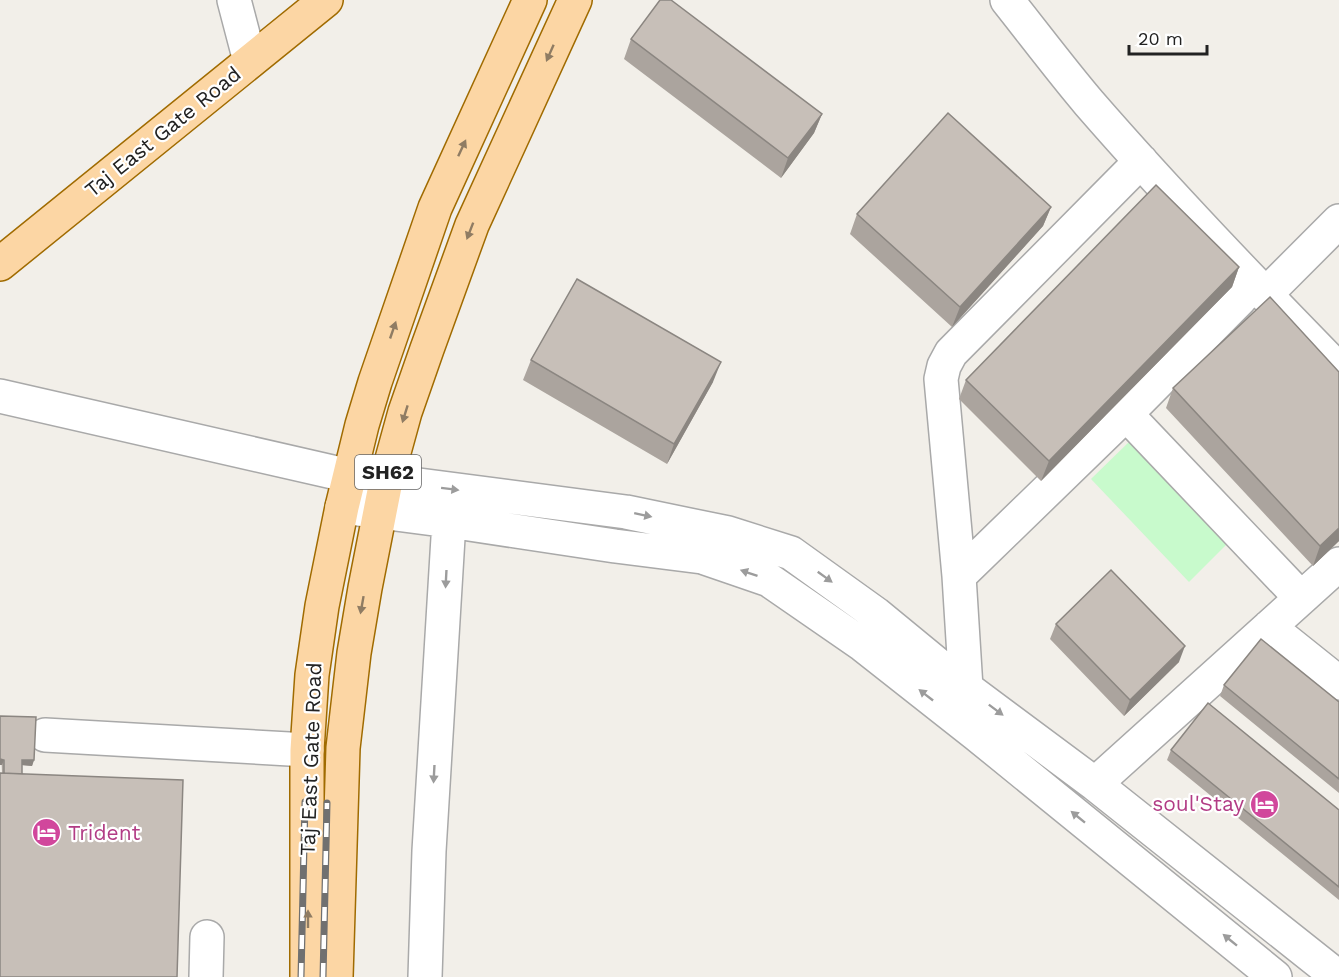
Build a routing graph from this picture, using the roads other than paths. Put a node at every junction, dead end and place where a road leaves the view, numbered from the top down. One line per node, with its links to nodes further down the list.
1 (234, 0): 6 (street)
2 (326, 0): 6 (main road, Taj East Gate Road)
3 (530, 0): 14 (main road, SH62 / SH62, one-way to 3)
4 (575, 0): 15 (main road, SH62, one-way to 15)
5 (1007, 0): 7 (street)
6 (250, 62): 9 (main road, Taj East Gate Road)
7 (1141, 161): 10 (street); 20 (street)
8 (1339, 221): 10 (street)
9 (0, 264)
10 (1252, 297): 11 (street); 13 (street)
11 (1339, 370)
12 (0, 396): 14 (street)
13 (1126, 414): 20 (street); 21 (street)
14 (350, 476): 15 (street); 16 (main road, SH62 / SH62)
15 (386, 481): 17 (main road, SH62); 24 (street, one-way to 24)
16 (342, 507): 17 (street); 26 (main road, Taj East Gate Road / SH62)
17 (380, 513): 18 (street); 31 (main road, SH62, one-way to 31)
18 (449, 521): 32 (street, one-way to 32); 33 (street, one-way to 18)
19 (1339, 564): 21 (street)
20 (959, 576): 24 (street)
21 (1301, 598): 22 (street)
22 (1269, 627): 23 (street); 27 (street)
23 (1339, 683)
24 (966, 688): 27 (street, one-way to 27)
25 (45, 735): 26 (street)
26 (308, 750): 30 (main road, Taj East Gate Road / SH62, one-way to 26)
27 (1095, 784): 34 (street)
28 (207, 937): 29 (street)
29 (206, 977)
30 (307, 977)
31 (336, 977)
32 (425, 977)
33 (1275, 977)
34 (1338, 977)

